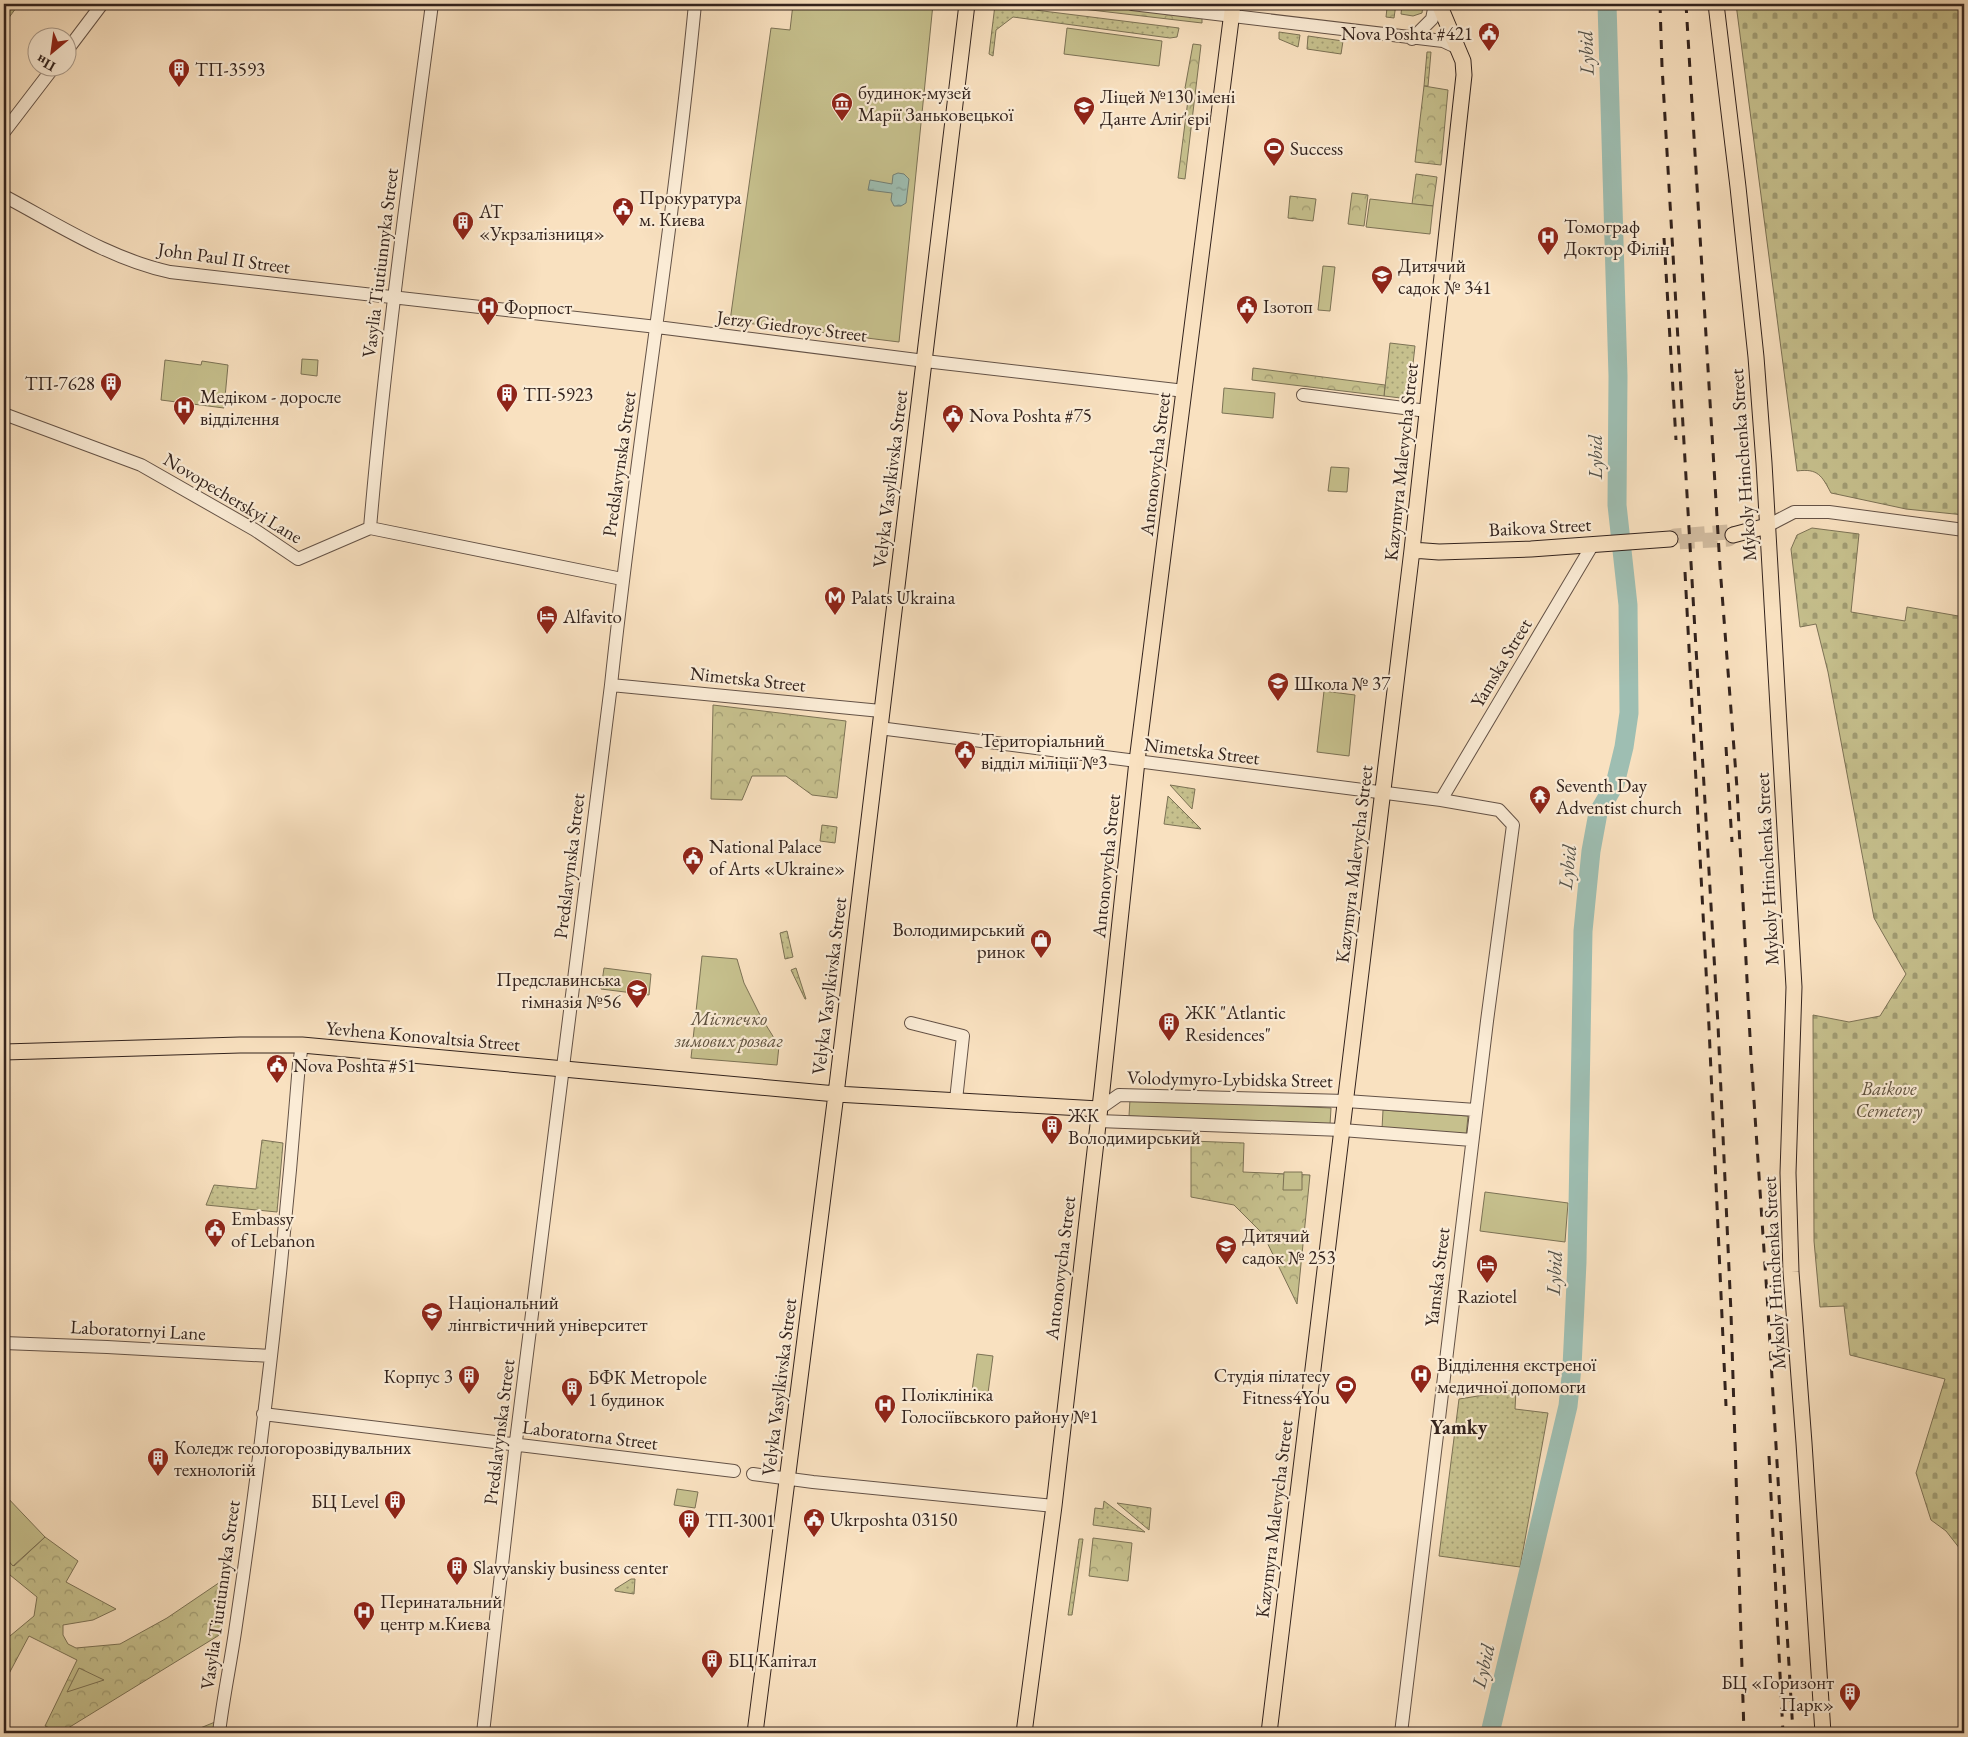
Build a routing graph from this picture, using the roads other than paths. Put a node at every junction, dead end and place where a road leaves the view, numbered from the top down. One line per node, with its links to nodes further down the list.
1 (102, 4): 9 (street)
2 (432, 4): 15 (street, Vasylia Tiutiunnyka Street)
3 (696, 4): 16 (street, Predslavynska Street)
4 (966, 4): 17 (main road, Velyka Vasylkivska Street)
5 (1132, 4): 8 (street)
6 (1437, 4): 10 (street); 11 (main road, Kazymyra Malevycha Street)
7 (1716, 4): 22 (main road, Mykoly Hrinchenka Street)
8 (1232, 10): 10 (street); 18 (main road, Antonovycha Street)
9 (78, 35)
10 (1412, 38): 11 (street)
11 (1458, 48): 20 (main road, Kazymyra Malevycha Street)
12 (45, 78): 13 (street)
13 (4, 132)
14 (4, 196): 15 (street, John Paul II Street)
15 (394, 298): 16 (street, Jerzy Giedroyc Street); 23 (street, Vasylia Tiutiunnyka Street)
16 (657, 327): 17 (street, Jerzy Giedroyc Street); 29 (street, Predslavynska Street)
17 (925, 361): 18 (street, Jerzy Giedroyc Street); 31 (main road, Velyka Vasylkivska Street)
18 (1185, 391): 33 (main road, Antonovycha Street)
19 (1303, 395): 20 (street)
20 (1427, 411): 28 (main road, Kazymyra Malevycha Street)
21 (4, 414): 23 (street, Novopecherskyi Lane)
22 (1767, 526): 24 (street); 25 (main road); 62 (main road, Mykoly Hrinchenka Street)
23 (370, 528): 29 (street)
24 (1964, 530)
25 (1733, 535)
26 (1670, 539): 27 (main road, Baikova Street)
27 (1599, 544): 28 (main road, Baikova Street); 35 (street, Yamska Street)
28 (1412, 550): 34 (main road, Kazymyra Malevycha Street)
29 (622, 579): 30 (street, Predslavynska Street)
30 (611, 685): 31 (street, Nimetska Street); 40 (street, Predslavynska Street)
31 (881, 711): 32 (main road, Velyka Vasylkivska Street)
32 (879, 728): 33 (street, Nimetska Street); 41 (main road, Velyka Vasylkivska Street)
33 (1137, 761): 34 (street, Nimetska Street); 45 (main road, Antonovycha Street)
34 (1383, 793): 35 (street, Nimetska Street); 43 (main road, Kazymyra Malevycha Street)
35 (1441, 800): 36 (street, Nimetska Street)
36 (1513, 825): 44 (street, Yamska Street)
37 (911, 1023): 42 (street)
38 (302, 1045): 39 (main road, Yevhena Konovaltsia Street); 40 (main road, Yevhena Konovaltsia Street); 49 (street, Vasylia Tiutiunnyka Street)
39 (4, 1052)
40 (563, 1069): 41 (main road, Yevhena Konovaltsia Street); 51 (street, Predslavynska Street)
41 (836, 1094): 42 (main road); 54 (main road, Velyka Vasylkivska Street)
42 (956, 1100): 45 (main road)
43 (1346, 1101): 44 (street, Volodymyro-Lybidska Street); 45 (street, Volodymyro-Lybidska Street); 46 (main road, Kazymyra Malevycha Street)
44 (1476, 1110): 47 (street, Yamska Street)
45 (1098, 1115): 46 (street); 55 (main road, Antonovycha Street)
46 (1342, 1130): 47 (street); 60 (main road, Kazymyra Malevycha Street)
47 (1472, 1140): 61 (street, Yamska Street)
48 (4, 1343): 49 (street, Laboratornyi Lane)
49 (270, 1356): 50 (street, Vasylia Tiutiunnyka Street)
50 (263, 1414): 51 (street, Laboratorna Street); 56 (street, Vasylia Tiutiunnyka Street)
51 (516, 1444): 52 (street, Laboratorna Street); 57 (street, Predslavynska Street)
52 (734, 1471)
53 (753, 1474): 54 (street)
54 (788, 1479): 55 (street); 58 (main road, Velyka Vasylkivska Street)
55 (1054, 1506): 59 (main road, Antonovycha Street)
56 (218, 1733)
57 (483, 1733)
58 (755, 1733)
59 (1024, 1733)
60 (1269, 1733)
61 (1401, 1733)
62 (1823, 1733)

